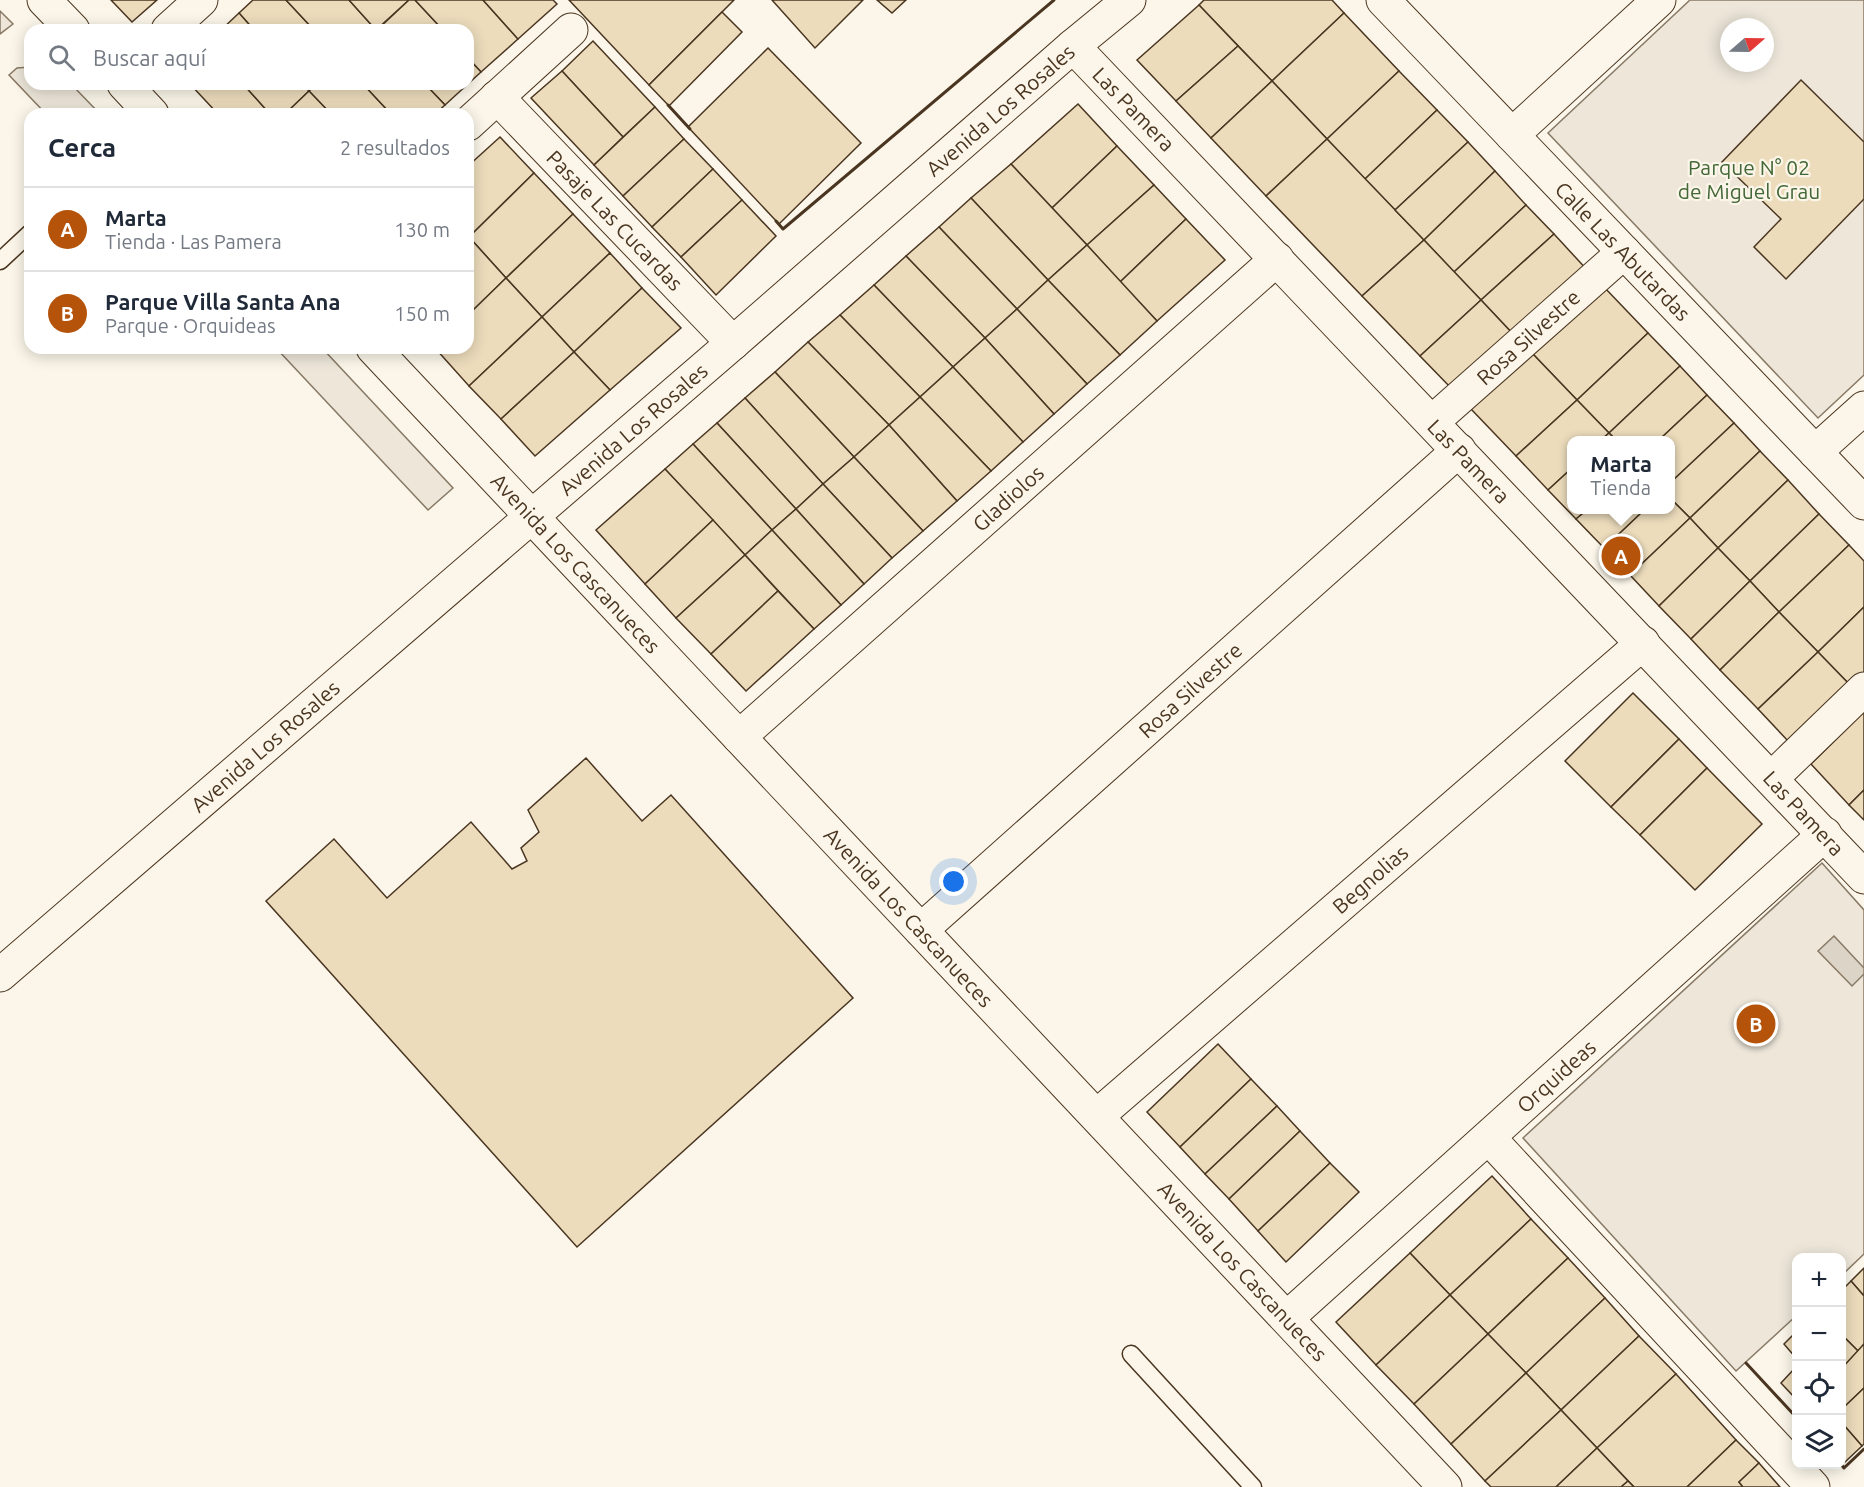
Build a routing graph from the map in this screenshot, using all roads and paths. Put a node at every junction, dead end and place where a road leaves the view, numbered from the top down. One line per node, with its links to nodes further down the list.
1 (44, 0): 6 (street)
2 (201, 0): 7 (street)
3 (1129, 0): 9 (street, Avenida Los Rosales)
4 (1383, 0): 14 (street, Calle Las Abutardas)
5 (1659, 0): 14 (street)
6 (67, 24)
7 (175, 24)
8 (572, 30): 11 (street)
9 (1073, 46): 17 (street, Las Pamera); 19 (street, Avenida Los Rosales)
10 (130, 90): 12 (street)
11 (497, 97): 13 (street); 19 (street, Pasaje Las Cucardas)
12 (146, 108)
13 (474, 118)
14 (1512, 135): 16 (street, Calle Las Abutardas)
15 (24, 239): 18 (lane)
16 (1624, 252): 22 (street, Rosa Silvestre); 24 (street, Calle Las Abutardas)
17 (1277, 259): 22 (street, Las Pamera); 29 (street, Gladiolos)
18 (0, 261)
19 (733, 343): 26 (street, Avenida Los Rosales)
20 (379, 354): 26 (street, Avenida Los Cascanueces)
21 (1864, 408): 24 (street)
22 (1432, 422): 23 (street, Las Pamera)
23 (1459, 450): 27 (street, Las Pamera); 33 (street, Rosa Silvestre)
24 (1815, 452): 25 (street, Calle Las Abutardas)
25 (1864, 503)
26 (532, 516): 29 (street, Avenida Los Cascanueces); 34 (street, Avenida Los Rosales)
27 (1643, 643): 30 (street, Las Pamera); 35 (street, Begnolias)
28 (1864, 689): 30 (street)
29 (739, 737): 33 (street, Avenida Los Cascanueces)
30 (1772, 778): 31 (street, Las Pamera)
31 (1825, 834): 32 (street, Las Pamera); 36 (street, Orquideas)
32 (1864, 877)
33 (921, 930): 35 (street, Avenida Los Cascanueces)
34 (0, 975)
35 (1097, 1116): 37 (street, Avenida Los Cascanueces)
36 (1489, 1138): 37 (street, Orquideas); 41 (street)
37 (1287, 1318): 40 (street, Avenida Los Cascanueces)
38 (1131, 1354): 39 (lane)
39 (1253, 1487)
40 (1445, 1487)
41 (1813, 1487)

